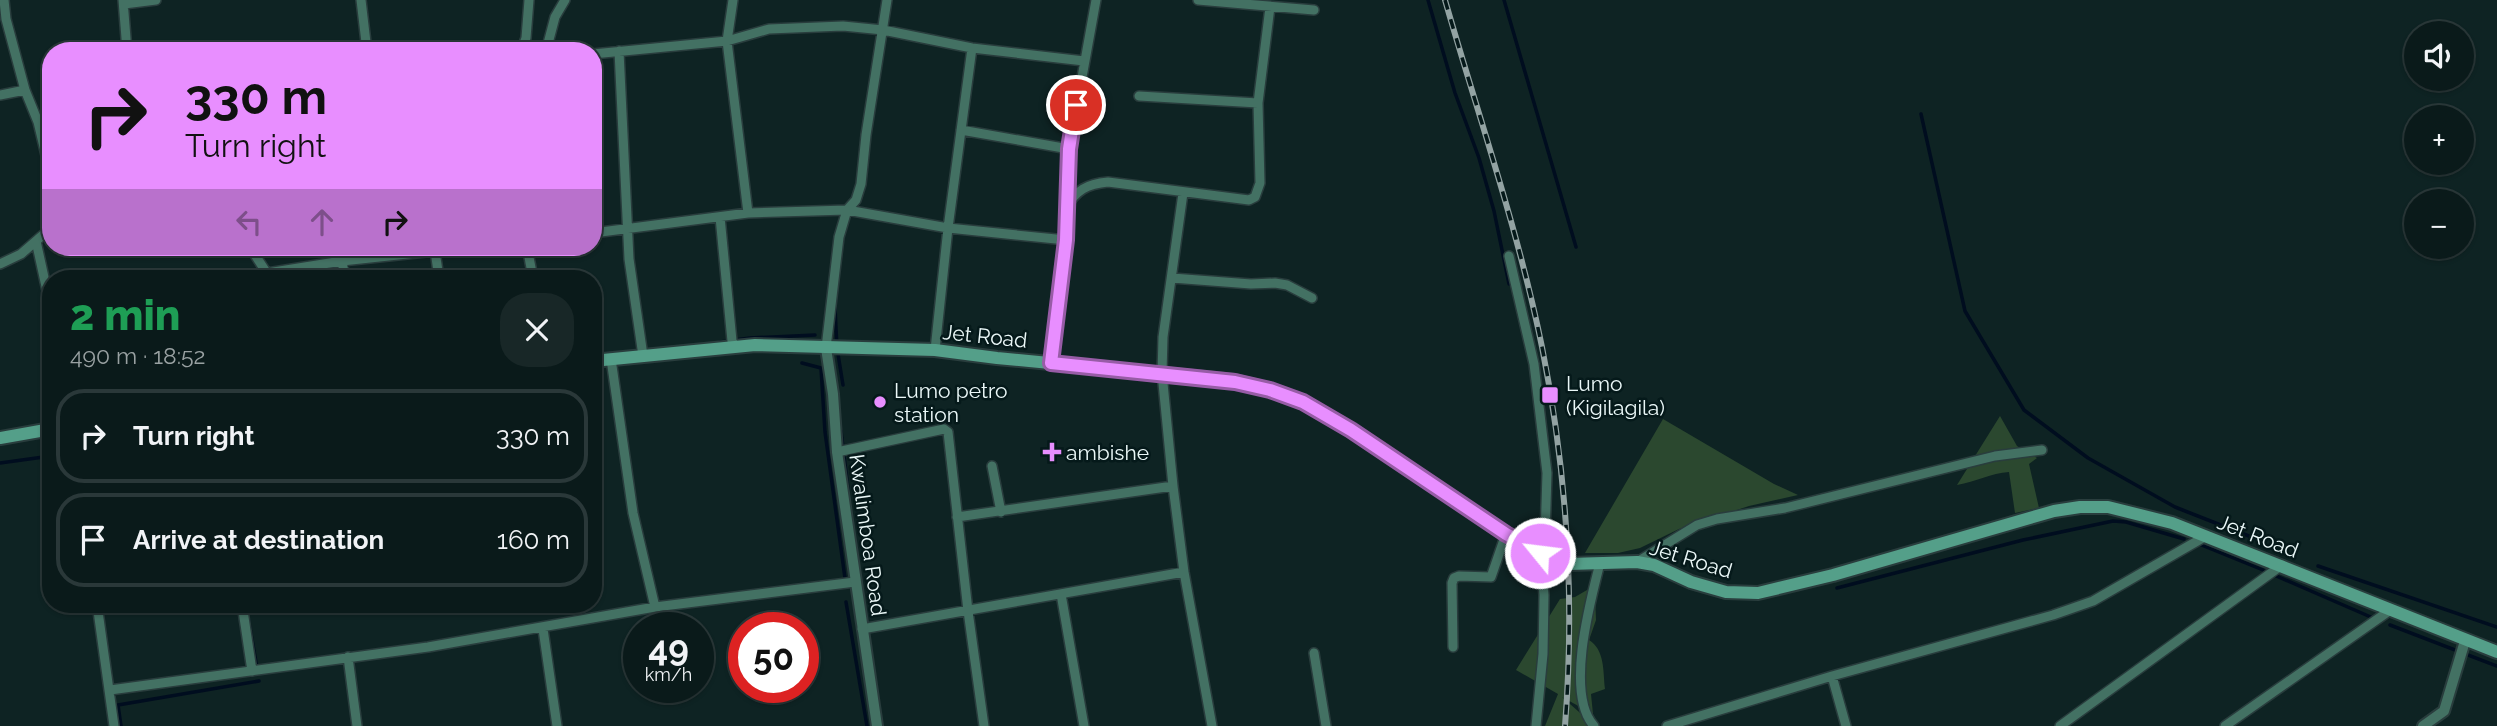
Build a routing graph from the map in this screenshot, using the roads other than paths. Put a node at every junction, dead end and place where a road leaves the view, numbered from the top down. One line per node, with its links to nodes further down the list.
1 (4, 0): 23 (street)
2 (156, 0): 10 (street)
3 (362, 0): 16 (street)
4 (529, 0): 17 (street)
5 (565, 0): 18 (street)
6 (733, 0): 14 (street)
7 (887, 0): 13 (street)
8 (1096, 0): 22 (street)
9 (1200, 0): 11 (street)
10 (124, 2): 15 (street)
11 (1270, 7): 12 (street); 26 (street)
12 (1314, 10)
13 (883, 30): 14 (street); 19 (street); 34 (street)
14 (727, 41): 20 (street); 35 (street)
15 (126, 42)
16 (366, 42)
17 (524, 42)
18 (548, 42)
19 (972, 48): 22 (street); 29 (street)
20 (619, 51): 21 (street); 38 (street)
21 (602, 53)
22 (1084, 61): 31 (street)
23 (25, 90): 24 (street); 27 (street)
24 (0, 94)
25 (1139, 96): 26 (street)
26 (1258, 103): 32 (street)
27 (38, 122): 28 (street); 30 (street)
28 (42, 122)
29 (961, 130): 31 (street); 37 (street)
30 (42, 139)
31 (1069, 149): 33 (street)
32 (1183, 192): 33 (street); 50 (street)
33 (1066, 208): 41 (street)
34 (846, 210): 35 (street); 37 (street); 53 (street)
35 (748, 213): 36 (street)
36 (720, 217): 38 (street); 52 (street)
37 (948, 228): 41 (street); 54 (street)
38 (627, 229): 39 (street); 55 (street)
39 (602, 232)
40 (42, 236): 42 (street)
41 (1066, 240): 58 (street)
42 (36, 241): 46 (street); 47 (street)
43 (374, 256): 45 (street)
44 (1509, 256): 70 (street)
45 (342, 261): 48 (street); 49 (street)
46 (0, 264)
47 (45, 270)
48 (280, 270)
49 (344, 270)
50 (1172, 278): 51 (street); 59 (street)
51 (1312, 298)
52 (736, 346): 53 (main road, Jet Road); 55 (main road, Jet Road)
53 (826, 348): 54 (main road, Jet Road); 63 (street, Kwalimboa Road)
54 (935, 350): 58 (main road, Jet Road)
55 (643, 356): 56 (main road, Jet Road)
56 (611, 359): 57 (main road, Jet Road); 77 (street)
57 (602, 360)
58 (1051, 363): 59 (main road, Jet Road)
59 (1163, 373): 65 (street); 68 (main road, Jet Road)
60 (42, 431): 61 (main road)
61 (0, 438)
62 (2042, 450): 71 (street)
63 (837, 452): 67 (street); 75 (street, Kwalimboa Road)
64 (992, 466): 66 (street)
65 (1173, 486): 66 (street); 74 (street)
66 (1001, 512): 67 (street)
67 (957, 517): 78 (street)
68 (1506, 534): 70 (main road, Jet Road); 85 (street)
69 (2206, 536): 71 (main road, Jet Road); 73 (main road, Jet Road); 90 (street)
70 (1540, 553): 72 (main road, Jet Road); 100 (street)
71 (1637, 562): 72 (main road, Jet Road)
72 (1600, 563): 101 (street)
73 (2282, 565): 79 (main road, Jet Road); 104 (street)
74 (1184, 572): 76 (street); 98 (street)
75 (855, 582): 77 (street); 83 (street, Kwalimboa Road)
76 (1061, 594): 78 (street); 97 (street)
77 (655, 607): 82 (street)
78 (968, 611): 83 (street); 96 (street)
79 (2389, 611): 84 (main road, Jet Road); 105 (street)
80 (98, 613): 91 (street)
81 (243, 613): 89 (street)
82 (543, 629): 88 (street); 94 (street)
83 (862, 629): 95 (street, Kwalimboa Road)
84 (2465, 641): 86 (main road, Jet Road); 106 (street)
85 (1453, 647)
86 (2497, 652)
87 (1314, 653): 99 (street)
88 (348, 657): 89 (street); 93 (street)
89 (252, 671): 91 (street)
90 (1832, 676): 102 (street); 103 (street)
91 (110, 690): 92 (street)
92 (114, 726)
93 (357, 726)
94 (557, 726)
95 (877, 726)
96 (984, 726)
97 (1084, 726)
98 (1212, 726)
99 (1326, 726)
100 (1536, 726)
101 (1594, 726)
102 (1667, 726)
103 (1846, 726)
104 (2060, 726)
105 (2225, 726)
106 (2423, 726)

